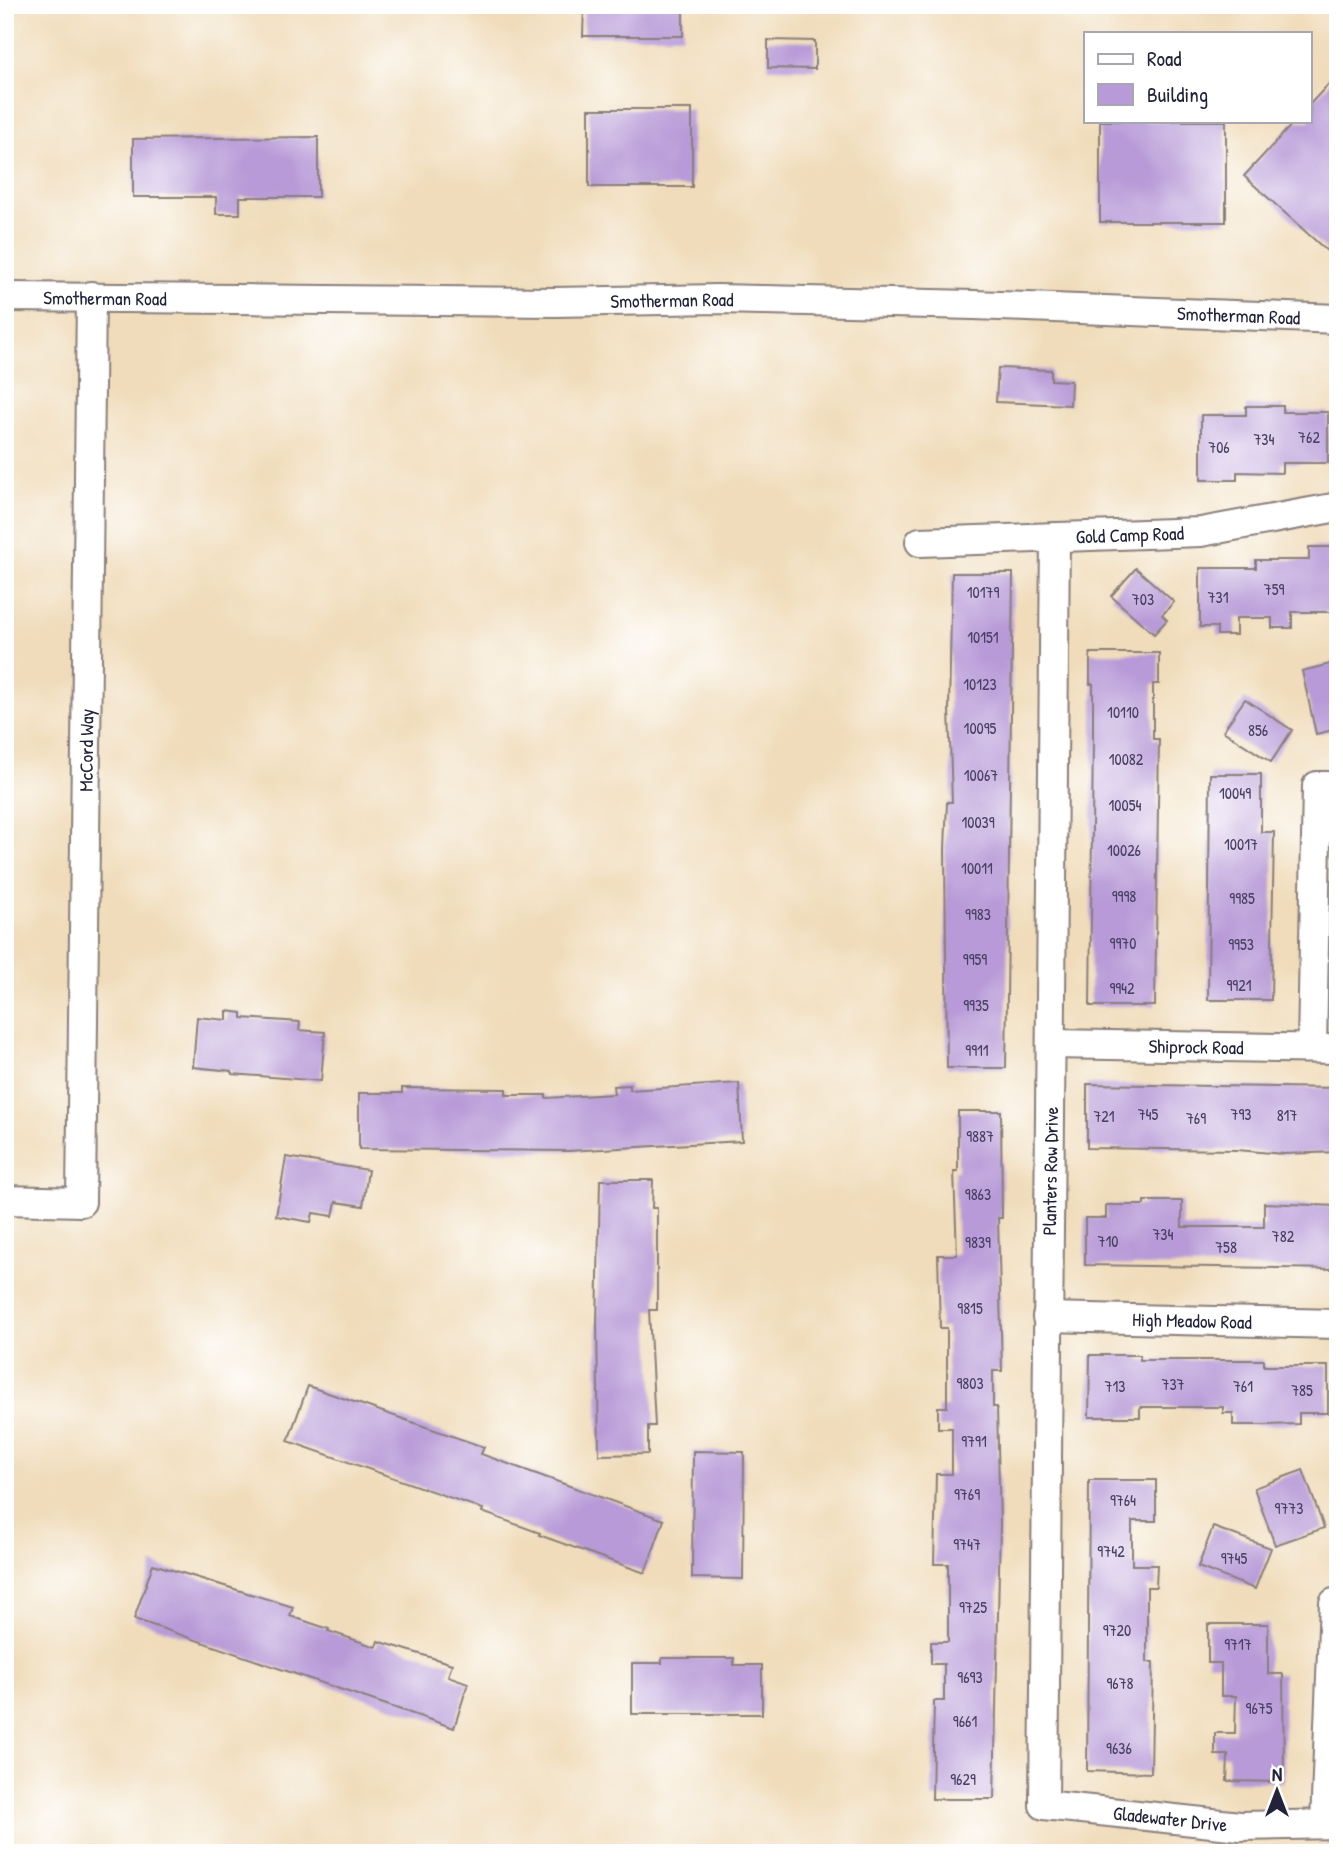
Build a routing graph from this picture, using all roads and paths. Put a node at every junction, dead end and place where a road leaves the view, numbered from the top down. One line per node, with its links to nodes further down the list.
1 (91, 296): 2 (street, Smotherman Road); 3 (street, Smotherman Road); 10 (street, McCord Way)
2 (5, 297)
3 (1338, 320)
4 (1338, 508): 5 (street, Gold Camp Road)
5 (1055, 537): 6 (street, Gold Camp Road); 8 (street, Planters Row Drive)
6 (920, 542)
7 (1327, 786): 9 (street)
8 (1052, 1044): 9 (street, Shiprock Road); 11 (street, Planters Row Drive)
9 (1325, 1049)
10 (5, 1200)
11 (1047, 1317): 12 (street, High Meadow Road); 14 (street, Planters Row Drive)
12 (1338, 1324)
13 (1334, 1603): 15 (street)
14 (1044, 1805): 15 (street, Gladewater Drive)
15 (1331, 1824)

